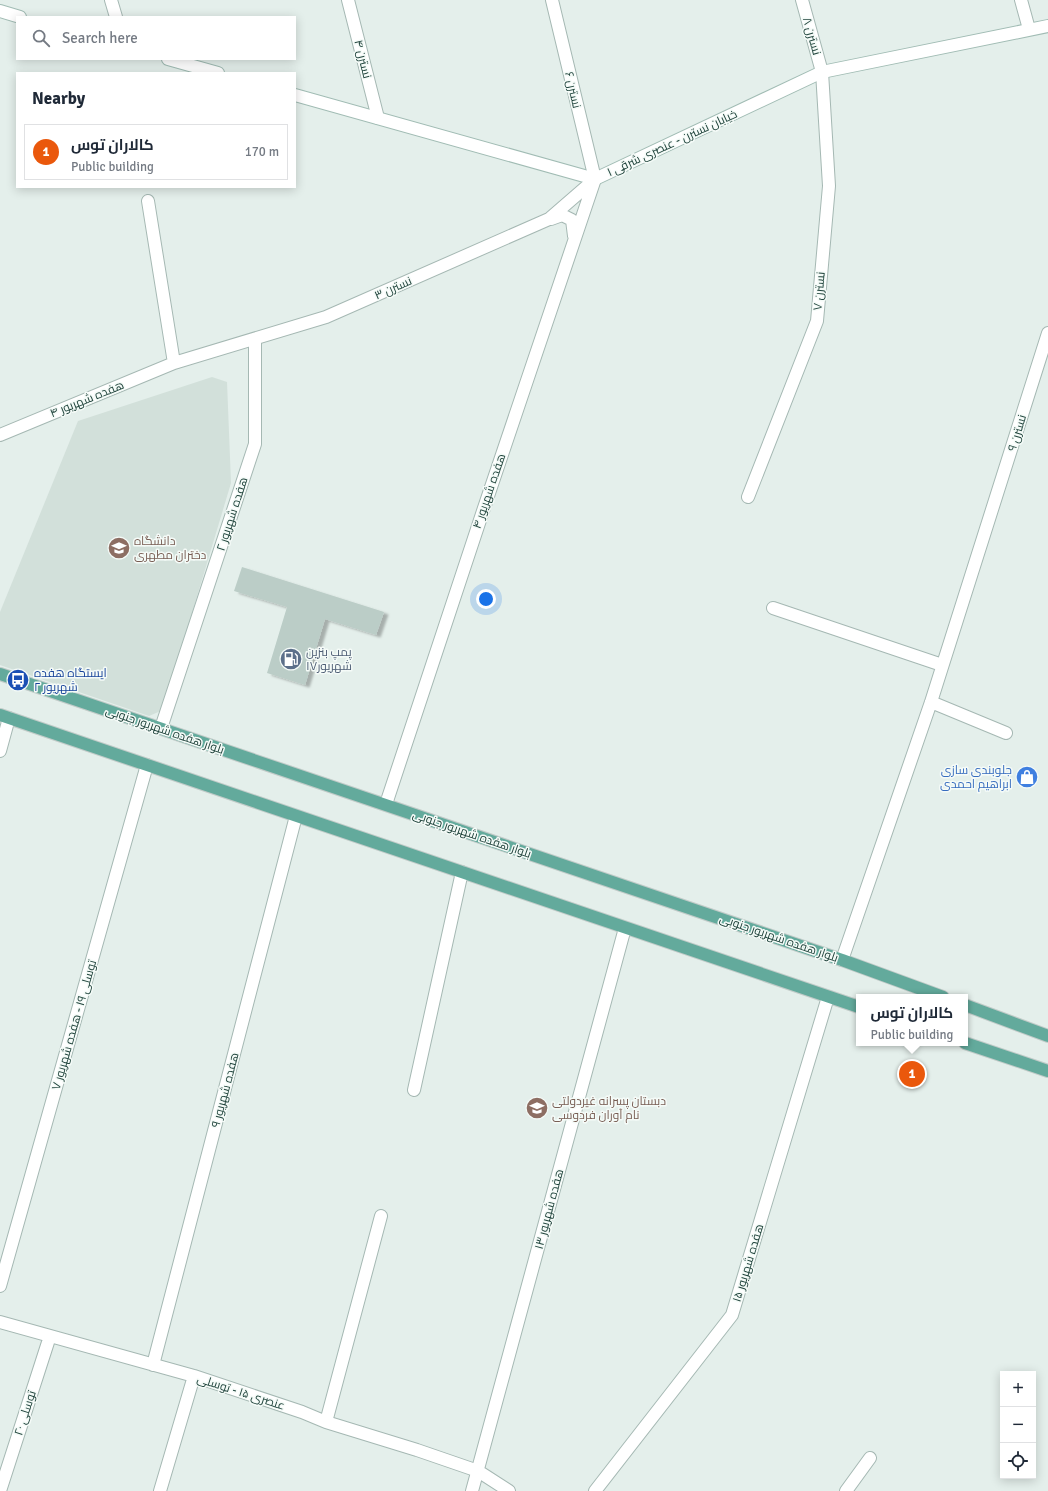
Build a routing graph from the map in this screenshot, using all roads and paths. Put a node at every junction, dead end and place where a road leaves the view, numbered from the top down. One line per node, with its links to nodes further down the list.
1 (111, 0): 8 (street)
2 (348, 0): 15 (street, نسترن ۴)
3 (552, 0): 16 (street, نسترن ۶)
4 (802, 0): 13 (street, نسترن ۸)
5 (1021, 0): 10 (street)
6 (0, 11): 7 (street)
7 (17, 16)
8 (116, 16)
9 (1048, 26): 10 (street, خیابان نسترن - عنصری شرقی ۱)
10 (1029, 29): 13 (street, خیابان نسترن - عنصری شرقی ۱)
11 (172, 60): 12 (street)
12 (214, 72)
13 (822, 72): 16 (street, خیابان نسترن - عنصری شرقی ۱); 24 (street, نسترن ۷)
14 (296, 95): 15 (street, خیابان نسترن - عنصری شرقی ۱)
15 (378, 118): 16 (street, خیابان نسترن - عنصری شرقی ۱)
16 (595, 179): 18 (street, نسترن ۳); 19 (street, هفده شهریور ۴)
17 (148, 201): 22 (street)
18 (549, 219): 19 (street); 21 (street, نسترن ۳)
19 (574, 239): 34 (street, هفده شهریور ۴)
20 (1048, 333): 26 (street, نسترن ۹)
21 (255, 339): 22 (street, نسترن ۳); 30 (street, هفده شهریور ۲)
22 (174, 363): 23 (street, هفده شهریور ۴)
23 (0, 435)
24 (748, 497)
25 (773, 608): 26 (street)
26 (942, 665): 28 (street, نسترن ۹)
27 (0, 674): 30 (main road, بلوار هفده شهریور جنوبی)
28 (931, 702): 31 (street); 38 (street, نسترن ۹)
29 (4, 716): 32 (street); 33 (main road)
30 (161, 728): 34 (main road, بلوار هفده شهریور جنوبی)
31 (1006, 733)
32 (0, 751)
33 (147, 765): 35 (main road); 48 (street, توسلی ۱۹ - هفده شهریور ۷)
34 (386, 804): 38 (main road, بلوار هفده شهریور جنوبی)
35 (296, 816): 36 (main road); 51 (street, هفده شهریور ۹)
36 (462, 872): 37 (main road); 46 (street)
37 (625, 928): 40 (main road); 55 (street, هفده شهریور ۱۳)
38 (842, 960): 39 (main road, بلوار هفده شهریور جنوبی)
39 (935, 994)
40 (828, 997): 41 (main road); 60 (street, هفده شهریور ۱۵)
41 (856, 1006)
42 (968, 1006): 43 (main road)
43 (1048, 1036)
44 (968, 1044): 45 (main road)
45 (1048, 1071)
46 (414, 1090)
47 (381, 1216): 53 (street)
48 (0, 1286)
49 (0, 1322): 50 (street, عنصری ۱۵ - توسلی)
50 (50, 1336): 51 (street, عنصری ۱۵ - توسلی); 56 (street, توسلی ۲۰)
51 (153, 1365): 52 (street, عنصری ۱۵ - توسلی)
52 (194, 1376): 53 (street, عنصری ۱۵ - توسلی); 57 (street)
53 (326, 1422): 55 (street, عنصری ۱۵ - توسلی)
54 (870, 1458): 61 (street)
55 (478, 1471): 58 (street, هفده شهریور ۱۳); 59 (street, عنصری ۱۵ - توسلی)
56 (0, 1491)
57 (160, 1491)
58 (472, 1491)
59 (508, 1491)
60 (595, 1491)
61 (846, 1491)

